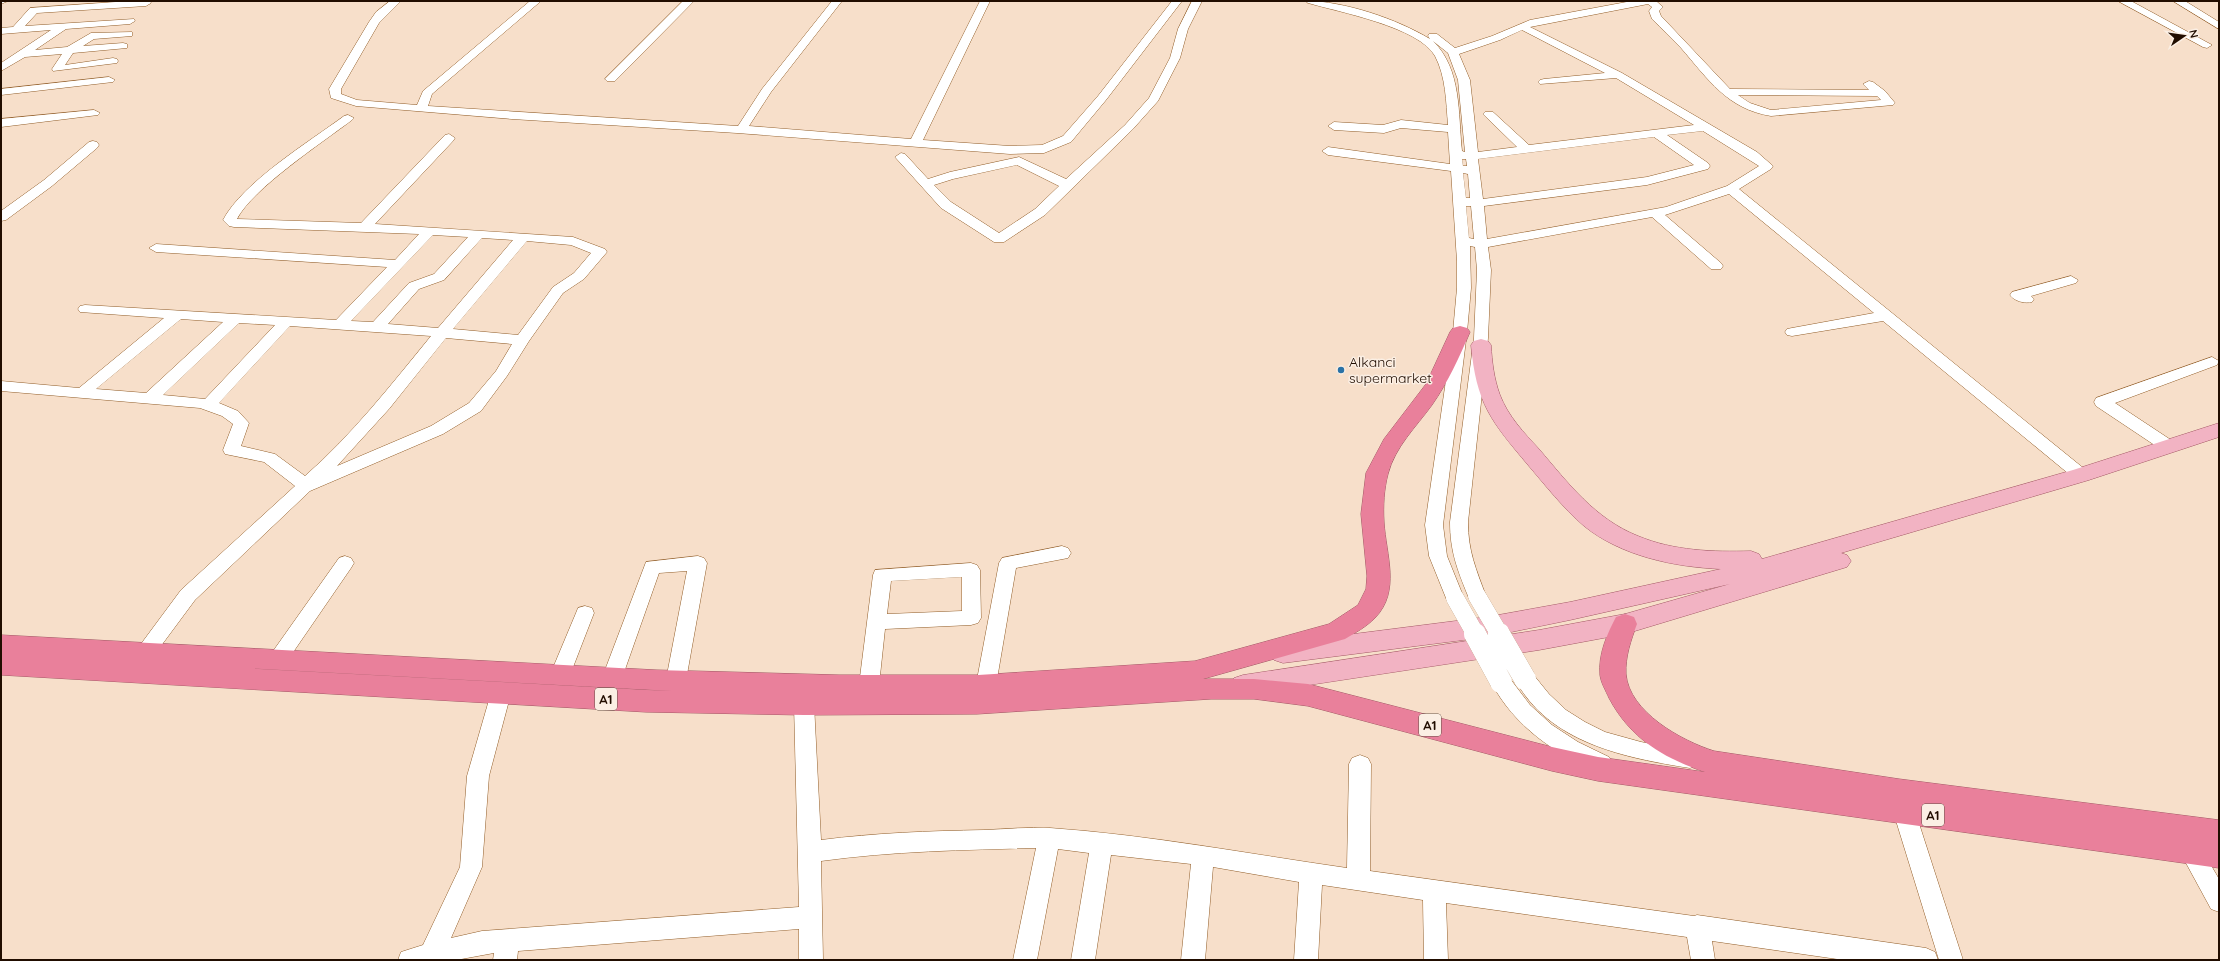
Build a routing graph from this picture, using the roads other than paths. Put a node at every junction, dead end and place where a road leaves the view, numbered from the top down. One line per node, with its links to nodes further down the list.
1 (396, 1): 41 (street)
2 (536, 1): 41 (street)
3 (689, 1): 34 (street)
4 (837, 1): 49 (street)
5 (985, 1): 52 (street)
6 (1177, 1): 52 (street)
7 (1197, 1): 62 (street)
8 (1311, 1): 48 (street)
9 (1325, 1): 24 (street)
10 (1600, 1): 16 (street)
11 (1649, 1): 16 (street); 39 (street)
12 (2123, 1): 27 (street)
13 (2178, 1): 20 (street)
14 (146, 3): 15 (street)
15 (91, 4): 18 (street); 21 (street)
16 (1610, 8): 19 (street)
17 (130, 21): 18 (street)
18 (64, 25): 21 (street); 29 (street)
19 (1521, 26): 25 (street); 33 (street)
20 (2219, 26)
21 (17, 29): 22 (street)
22 (1, 31)
23 (128, 34): 30 (street)
24 (1439, 40): 25 (street); 28 (street)
25 (1480, 42): 28 (street)
26 (123, 46): 30 (street)
27 (2214, 47)
28 (1453, 52): 57 (street)
29 (25, 54): 30 (street); 32 (street)
30 (66, 55): 31 (street); 32 (street)
31 (113, 61)
32 (4, 65)
33 (1618, 75): 36 (street); 47 (street)
34 (611, 79)
35 (109, 80): 38 (street)
36 (1544, 82)
37 (1869, 84): 40 (street)
38 (1, 92)
39 (1728, 92): 40 (street); 40 (street)
40 (1881, 94)
41 (421, 108): 49 (street)
42 (94, 114): 45 (street)
43 (1489, 114): 54 (street)
44 (348, 118): 68 (street)
45 (1, 123)
46 (1334, 126): 48 (street)
47 (1704, 126): 50 (street); 63 (street)
48 (1453, 129): 56 (street)
49 (741, 130): 52 (street)
50 (1656, 133): 54 (street); 65 (street)
51 (449, 138): 68 (street)
52 (916, 142)
53 (93, 145): 67 (street)
54 (1528, 150): 57 (street)
55 (1328, 151): 59 (street)
56 (1456, 154): 57 (street); 59 (street)
57 (1474, 156): 60 (street)
58 (901, 157): 61 (street)
59 (1457, 168): 60 (street); 64 (street)
60 (1475, 170): 65 (street)
61 (926, 184): 62 (street); 62 (street)
62 (1067, 185)
63 (1731, 189): 66 (street); 81 (street)
64 (1460, 202): 65 (street); 72 (street)
65 (1478, 203): 73 (street)
66 (1655, 213): 73 (street); 76 (street)
67 (1, 216)
68 (364, 228): 69 (street)
69 (430, 231): 70 (street); 75 (street)
70 (478, 234): 71 (street); 85 (street)
71 (524, 237): 86 (street); 89 (street)
72 (1463, 241): 73 (street); 87 (street)
73 (1481, 244): 90 (street)
74 (156, 248): 75 (street)
75 (398, 264): 84 (street)
76 (1716, 266)
77 (2071, 280): 78 (street)
78 (2027, 299)
79 (85, 309): 80 (street)
80 (177, 315): 82 (street); 93 (street)
81 (1885, 316): 88 (street); 99 (street)
82 (234, 319): 83 (street); 94 (street)
83 (286, 322): 84 (street); 95 (street)
84 (338, 326): 85 (street)
85 (377, 327): 86 (street)
86 (442, 332): 89 (street); 100 (street)
87 (1460, 332): 114 (highway); 121 (street, bridge)
88 (1792, 332)
89 (522, 340): 100 (street)
90 (1480, 345): 102 (main road); 119 (street, bridge)
91 (2212, 362): 97 (street)
92 (1, 386): 93 (street)
93 (82, 393): 94 (street)
94 (149, 399): 95 (street)
95 (208, 405): 100 (street)
96 (2219, 430): 97 (main road)
97 (2168, 446): 99 (main road)
98 (2219, 446): 106 (main road)
99 (2081, 475): 102 (main road)
100 (307, 486): 108 (street)
101 (1062, 553): 115 (street)
102 (1814, 553): 114 (main road)
103 (345, 563): 109 (street)
104 (585, 613): 111 (street)
105 (876, 622): 105 (street); 116 (street)
106 (1626, 624): 114 (main road); 119 (highway)
107 (1, 645): 108 (highway, A1)
108 (144, 653): 109 (highway, A1)
109 (278, 659): 111 (highway, A1)
110 (1, 665): 117 (highway, A1)
111 (560, 675): 112 (highway, A1)
112 (612, 678): 113 (highway, A1); 113 (street)
113 (676, 680): 116 (highway, A1)
114 (1203, 680): 115 (highway, A1); 118 (highway, A1); 121 (highway, A1)
115 (986, 684): 116 (highway, A1)
116 (869, 685)
117 (501, 693): 118 (highway, A1); 137 (street)
118 (804, 704): 126 (street)
119 (1714, 763): 123 (highway, A1)
120 (1360, 764): 131 (street)
121 (1646, 776): 122 (highway, A1)
122 (1904, 811): 127 (highway, A1); 146 (street)
123 (2219, 833)
124 (1049, 838): 125 (street); 126 (street); 139 (street)
125 (1102, 844): 128 (street); 140 (street)
126 (810, 852): 134 (street)
127 (2190, 852): 129 (highway, A1); 133 (street)
128 (1203, 855): 130 (street); 141 (street)
129 (2219, 856)
130 (1310, 872): 131 (street); 142 (street)
131 (1358, 879): 132 (street)
132 (1434, 889): 135 (street); 143 (street)
133 (2219, 901)
134 (810, 917): 136 (street); 138 (street)
135 (1697, 926): 144 (street); 145 (street)
136 (506, 950): 137 (street)
137 (420, 957)
138 (811, 960)
139 (1025, 960)
140 (1083, 960)
141 (1193, 960)
142 (1306, 960)
143 (1436, 960)
144 (1703, 960)
145 (1926, 960)
146 (1951, 960)

